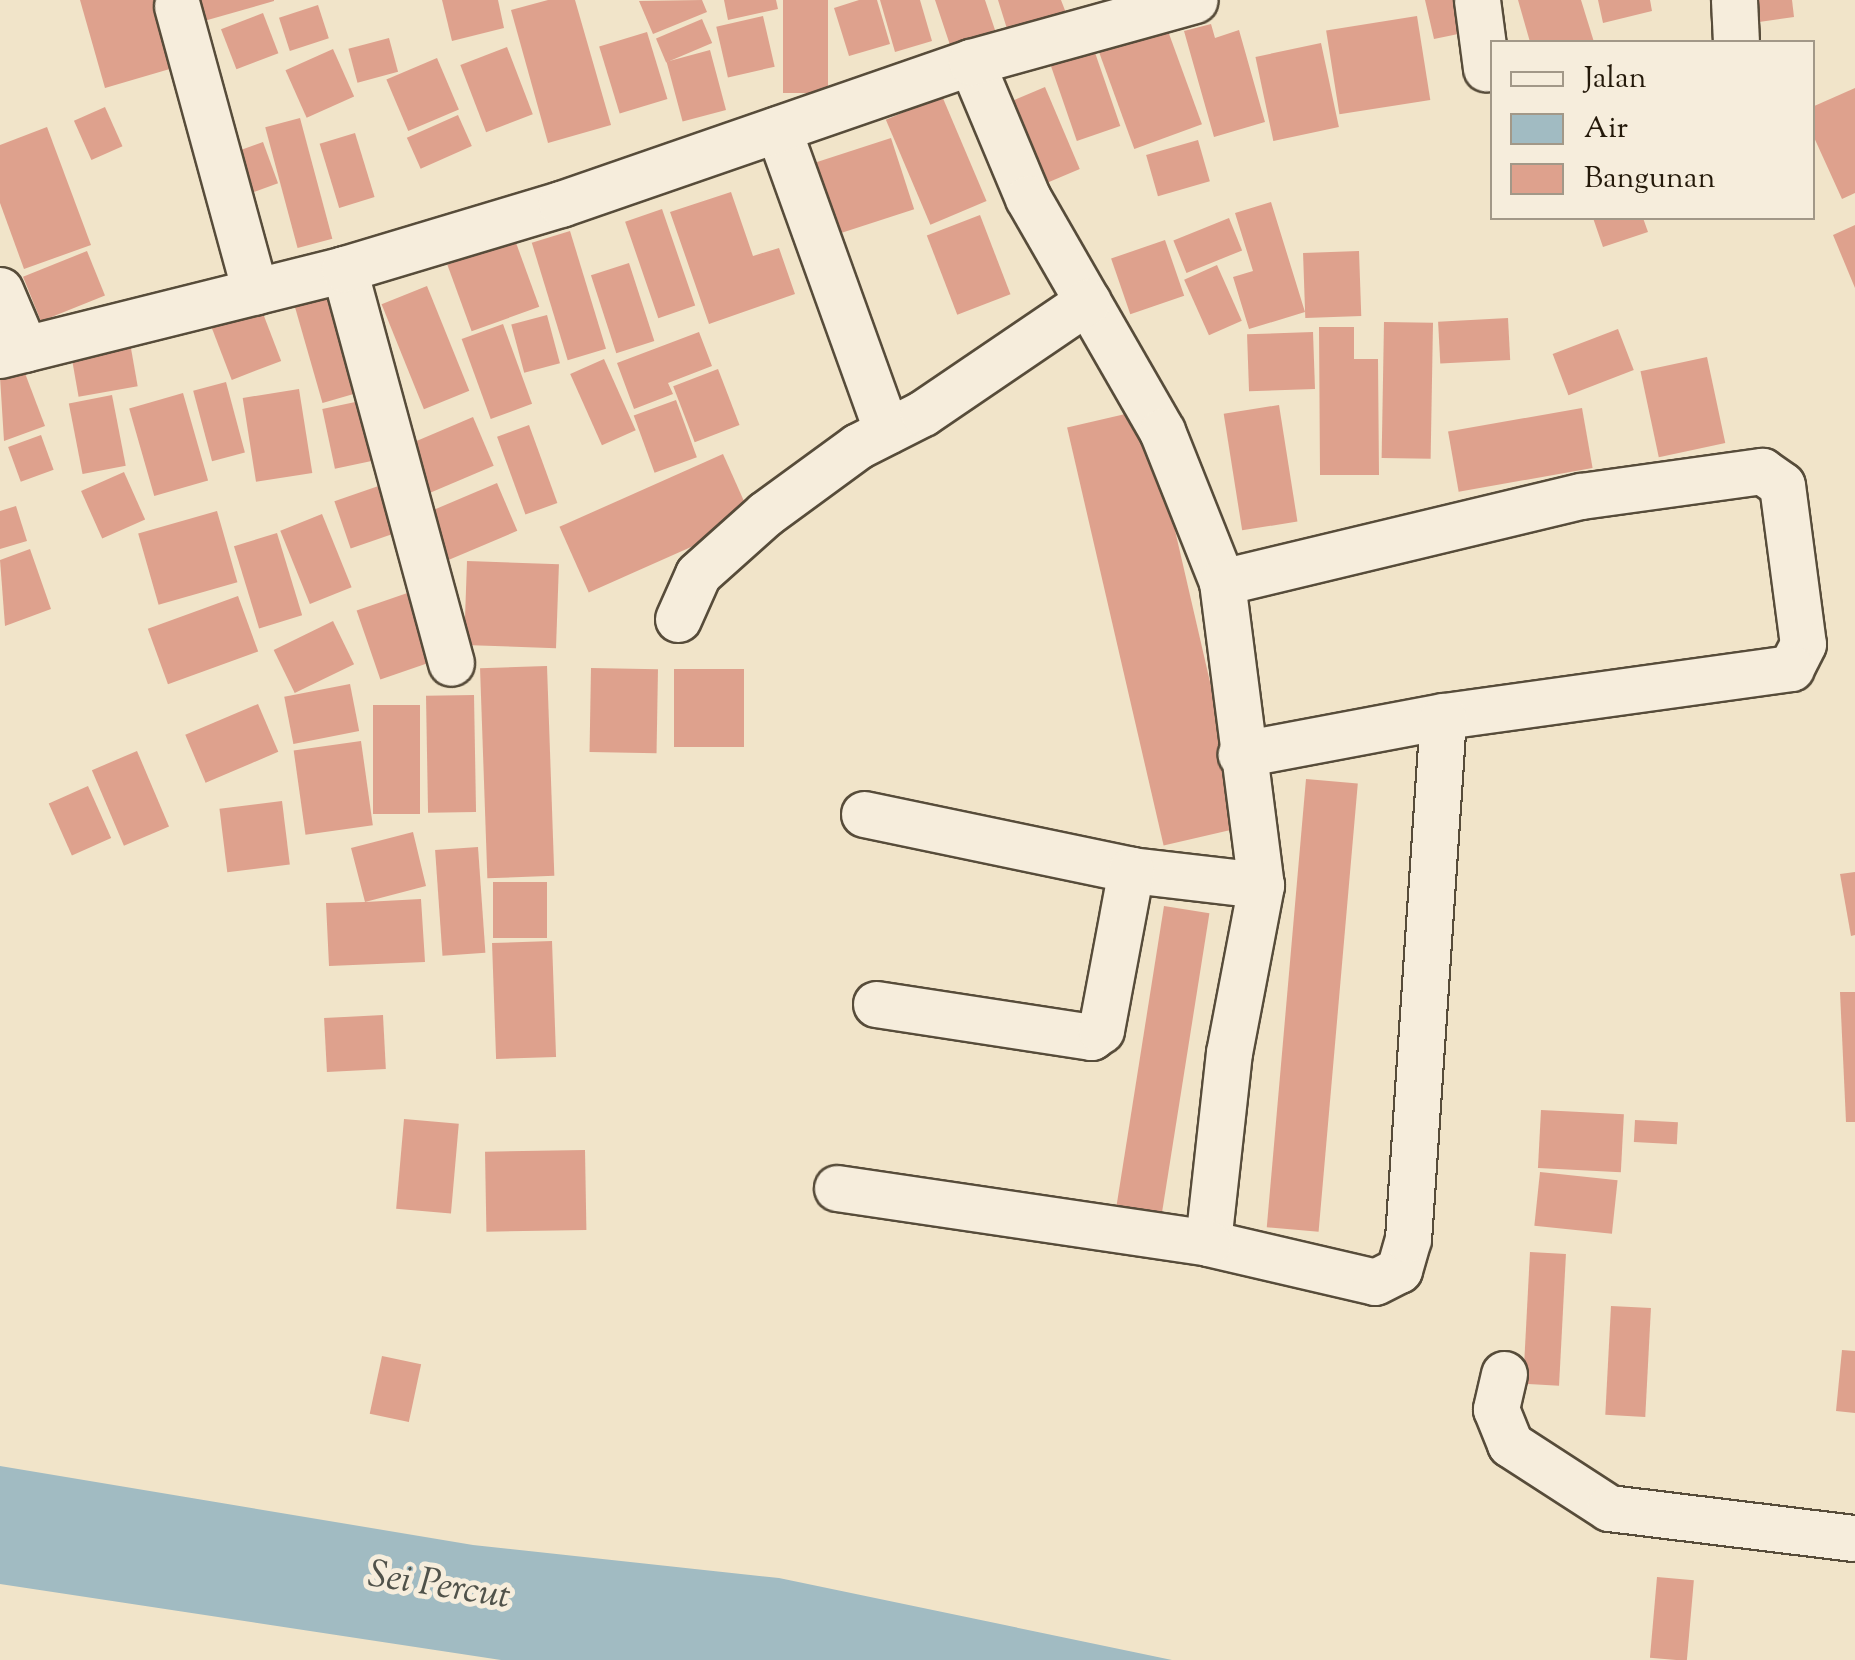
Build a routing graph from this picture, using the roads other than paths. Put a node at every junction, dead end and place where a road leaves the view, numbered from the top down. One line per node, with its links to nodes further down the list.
1 (1195, 0): 6 (street)
2 (1476, 0): 7 (street)
3 (1734, 0): 5 (street)
4 (176, 6): 11 (street)
5 (1736, 40)
6 (972, 62): 8 (street); 12 (street)
7 (1486, 68)
8 (778, 129): 9 (street); 14 (street)
9 (344, 270): 11 (street); 17 (street)
10 (0, 290): 13 (street)
11 (254, 292): 13 (street)
12 (1088, 301): 14 (street); 15 (street)
13 (12, 352)
14 (887, 431): 16 (street)
15 (1222, 582): 18 (street); 19 (street)
16 (678, 619)
17 (451, 663)
18 (1443, 716): 19 (street); 25 (street)
19 (1240, 754): 22 (street)
20 (864, 814): 21 (street)
21 (1131, 870): 22 (street); 23 (street)
22 (1261, 886): 25 (street)
23 (876, 1004)
24 (837, 1188): 25 (street)
25 (1208, 1243)
26 (1504, 1374): 27 (street)
27 (1855, 1538)

